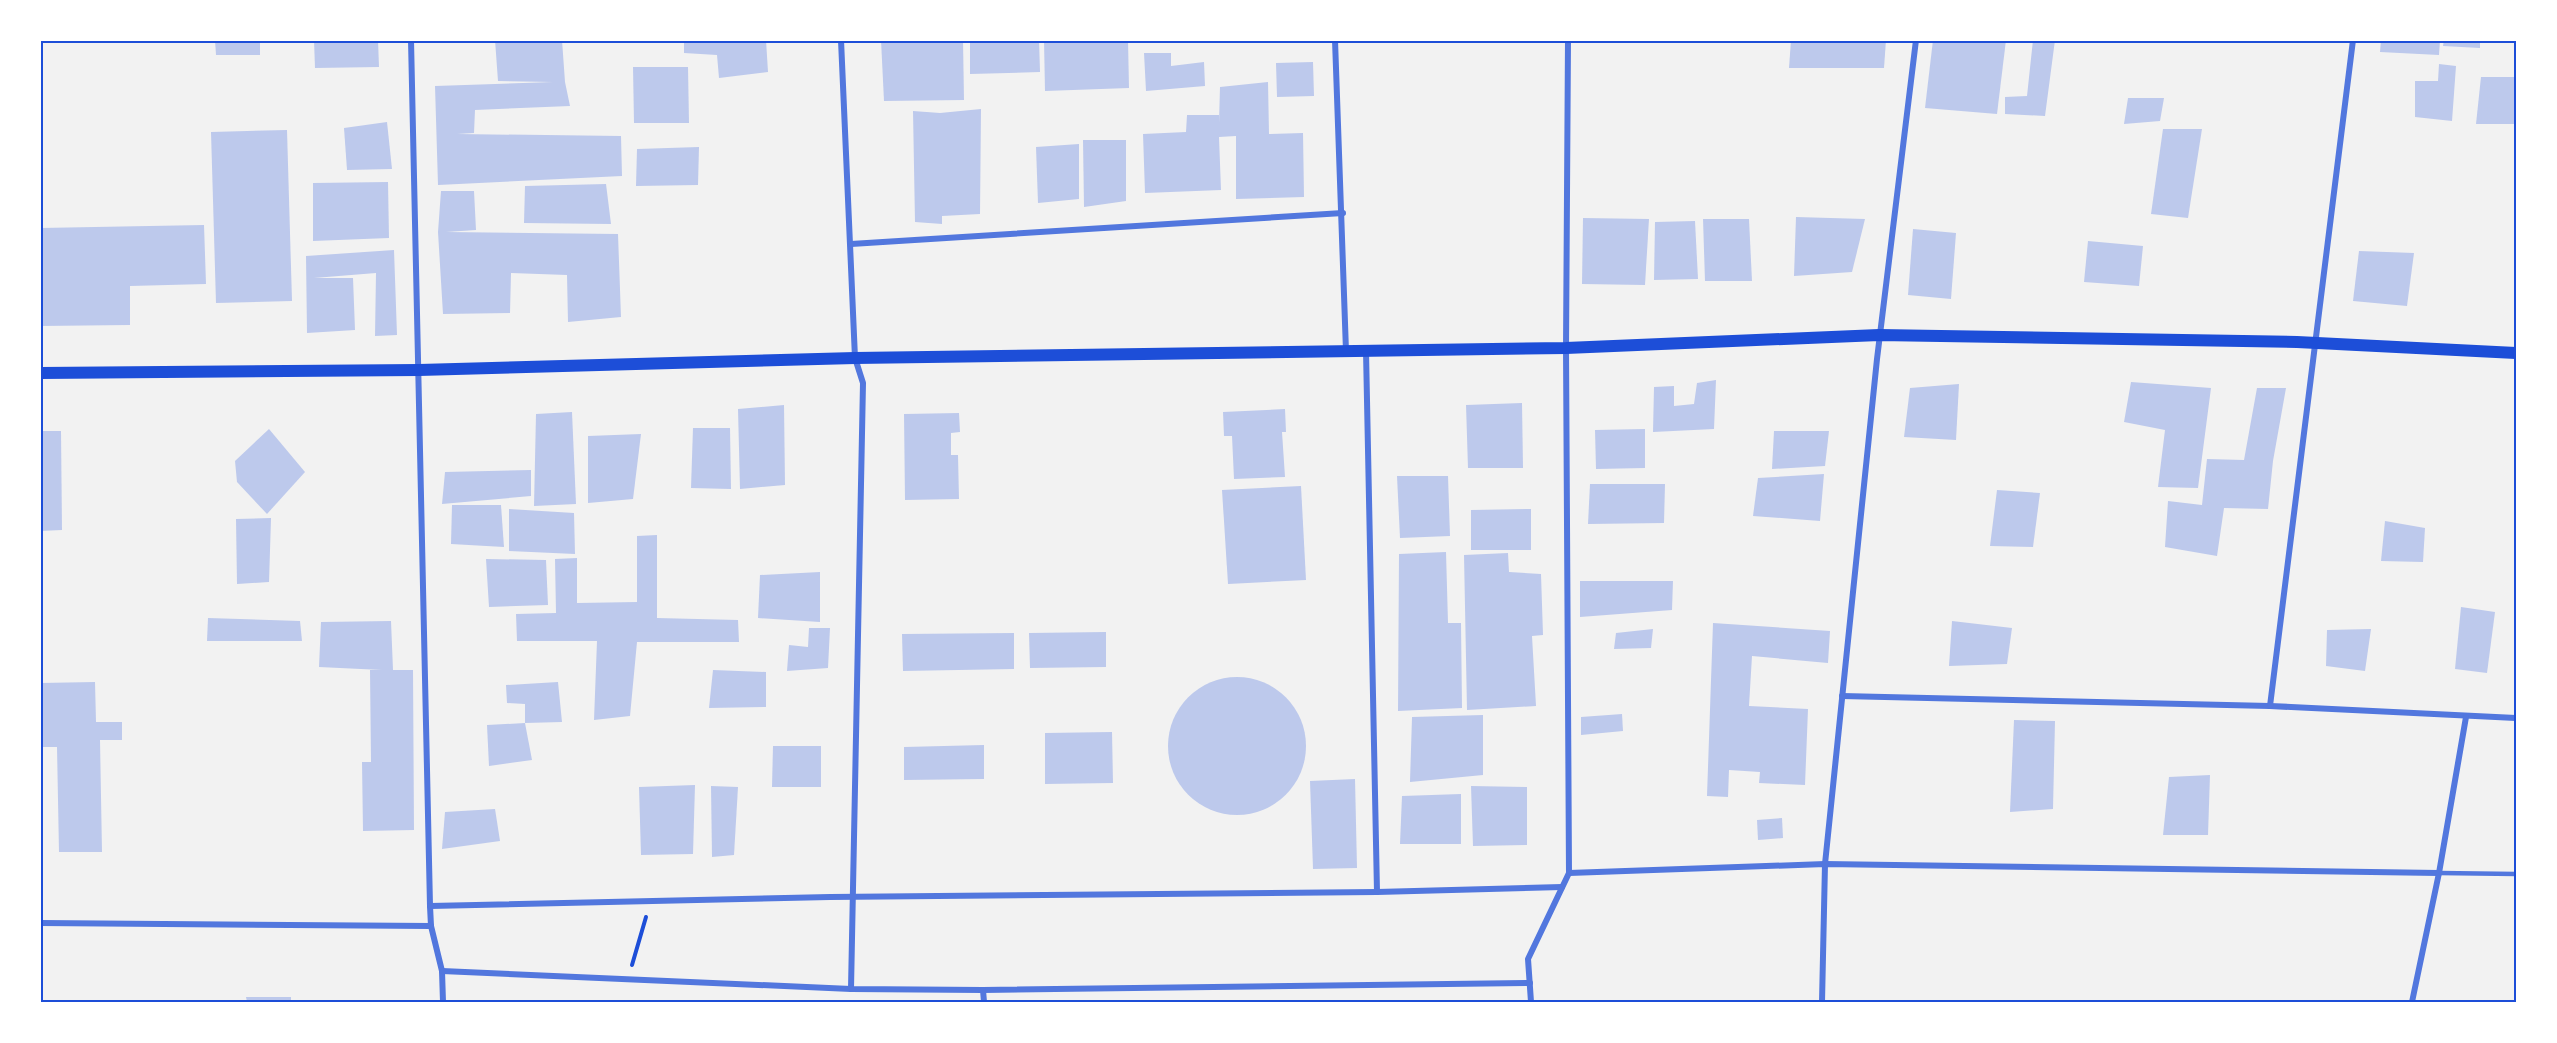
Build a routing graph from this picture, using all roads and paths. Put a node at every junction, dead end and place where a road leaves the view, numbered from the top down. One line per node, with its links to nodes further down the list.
1 (411, 40): 16 (street)
2 (841, 40): 8 (street)
3 (1335, 40): 7 (street)
4 (1568, 40): 11 (street)
5 (1916, 40): 9 (street)
6 (2353, 40): 10 (street)
7 (1342, 213): 8 (street); 12 (street)
8 (851, 244): 15 (street)
9 (1879, 335): 10 (main road); 11 (main road); 18 (street)
10 (2315, 343): 14 (main road); 19 (street)
11 (1566, 348): 13 (main road); 23 (street)
12 (1346, 351): 13 (main road); 15 (main road)
13 (1366, 351): 27 (street)
14 (2517, 353)
15 (855, 358): 16 (main road); 28 (street)
16 (419, 370): 17 (main road); 30 (street)
17 (40, 373)
18 (1842, 696): 19 (street); 22 (street)
19 (2270, 706): 20 (street)
20 (2466, 717): 21 (street); 24 (street)
21 (2517, 718)
22 (1825, 864): 23 (street); 24 (street); 41 (street)
23 (1569, 873): 26 (street)
24 (2439, 873): 25 (lane); 42 (street)
25 (2517, 874)
26 (1562, 887): 27 (street); 35 (street)
27 (1377, 892): 28 (street)
28 (852, 898): 29 (street); 36 (street)
29 (650, 902): 30 (street); 34 (path)
30 (430, 906): 32 (street)
31 (40, 923): 32 (street)
32 (431, 926): 33 (street)
33 (442, 971): 34 (street); 38 (street)
34 (628, 979): 36 (street)
35 (1530, 983): 37 (street); 40 (street)
36 (851, 989): 37 (street)
37 (983, 990): 39 (street)
38 (443, 1002)
39 (984, 1002)
40 (1531, 1002)
41 (1822, 1002)
42 (2412, 1002)

